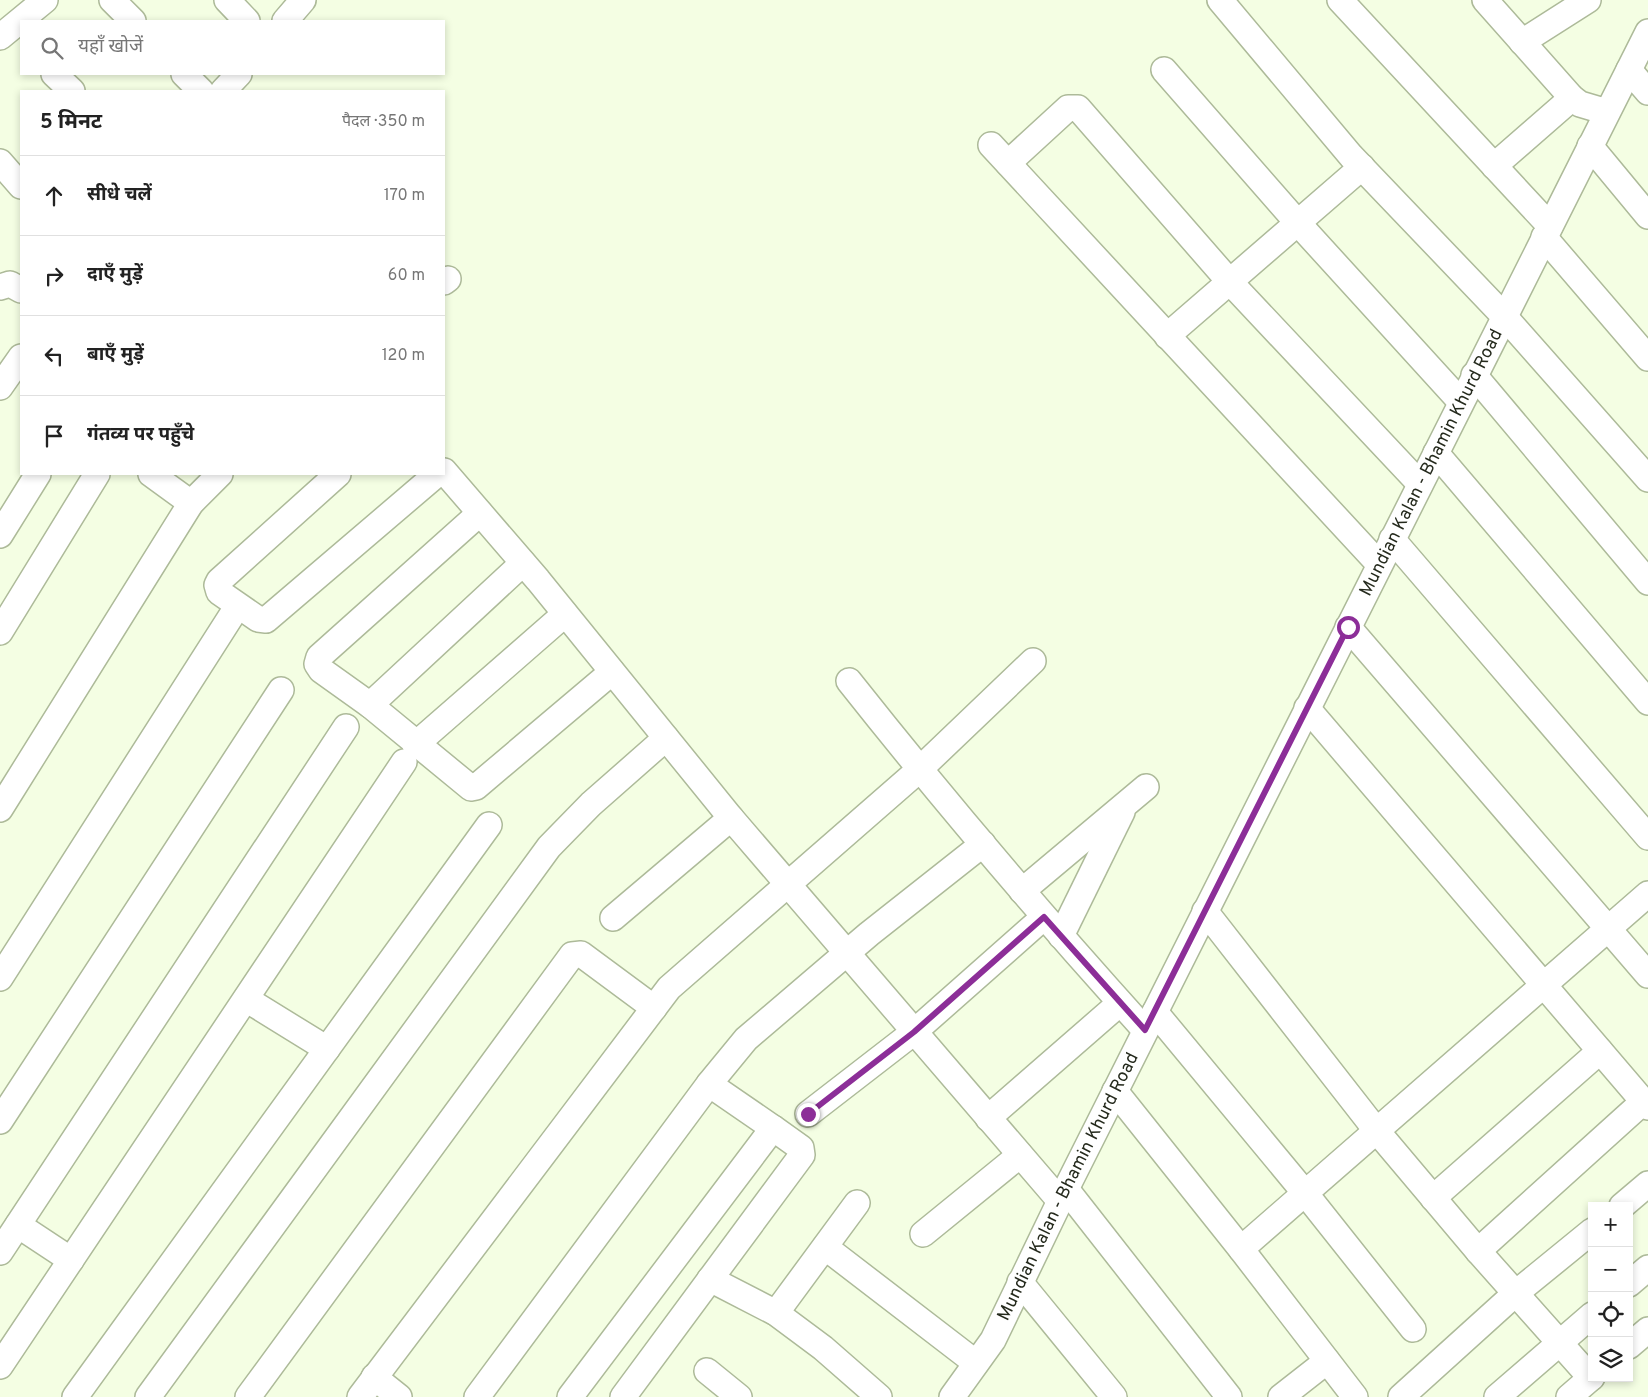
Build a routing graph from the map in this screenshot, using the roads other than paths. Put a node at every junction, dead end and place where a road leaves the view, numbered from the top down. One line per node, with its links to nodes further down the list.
1 (45, 0): 9 (street)
2 (112, 0): 10 (street)
3 (227, 0): 11 (street)
4 (303, 0): 12 (street)
5 (1220, 0): 30 (street)
6 (1340, 0): 29 (street)
7 (1485, 0): 16 (street)
8 (1588, 0): 16 (street)
9 (21, 20)
10 (132, 20)
11 (246, 20)
12 (286, 20)
13 (20, 21): 14 (street)
14 (8, 31)
15 (1648, 32): 18 (street, Mundian Kalan - Bhamin Khurd Road)
16 (1522, 42): 26 (street)
17 (1164, 70): 32 (street)
18 (1629, 70): 25 (street); 27 (street, Mundian Kalan - Bhamin Khurd Road)
19 (55, 75): 22 (street)
20 (185, 75): 23 (street)
21 (238, 75): 24 (street)
22 (71, 90)
23 (200, 90)
24 (224, 90)
25 (1648, 92)
26 (1572, 98): 27 (street); 29 (street)
27 (1607, 112): 28 (street, Mundian Kalan - Bhamin Khurd Road)
28 (1590, 146): 31 (street); 33 (street, Mundian Kalan - Bhamin Khurd Road)
29 (1494, 166): 33 (street)
30 (1362, 167): 32 (street); 37 (street)
31 (1648, 216)
32 (1297, 222): 34 (street); 43 (street)
33 (1547, 232): 37 (street, Mundian Kalan - Bhamin Khurd Road); 40 (street)
34 (1230, 281): 38 (street); 38 (street); 53 (street)
35 (0, 287): 36 (street)
36 (20, 289)
37 (1504, 316): 41 (street, Mundian Kalan - Bhamin Khurd Road); 52 (street)
38 (1167, 336): 59 (street)
39 (20, 358): 42 (street)
40 (1648, 358)
41 (1474, 375): 43 (street, Mundian Kalan - Bhamin Khurd Road); 60 (street)
42 (0, 387)
43 (1461, 402): 44 (street, Mundian Kalan - Bhamin Khurd Road)
44 (1436, 453): 53 (street, Mundian Kalan - Bhamin Khurd Road); 69 (street)
45 (445, 472): 55 (street)
46 (37, 475): 56 (street)
47 (95, 475): 64 (street)
48 (152, 475): 54 (street)
49 (219, 475): 54 (street)
50 (337, 475): 61 (street)
51 (436, 475): 61 (street)
52 (1648, 479)
53 (1420, 484): 57 (street, Mundian Kalan - Bhamin Khurd Road)
54 (191, 503): 78 (street)
55 (480, 513): 58 (street); 70 (street)
56 (0, 535)
57 (1392, 539): 59 (street, Mundian Kalan - Bhamin Khurd Road); 81 (street)
58 (523, 563): 62 (street); 70 (street)
59 (1380, 564): 63 (street, Mundian Kalan - Bhamin Khurd Road)
60 (1648, 582)
61 (237, 607): 93 (street)
62 (565, 614): 66 (street); 74 (street)
63 (1348, 627): 71 (street, Mundian Kalan - Bhamin Khurd Road); 89 (street)
64 (0, 632)
65 (1033, 661): 75 (street)
66 (612, 672): 73 (street); 74 (street)
67 (849, 681): 75 (street)
68 (281, 690): 107 (street)
69 (1648, 702)
70 (370, 705): 74 (street)
71 (1307, 708): 86 (street, Mundian Kalan - Bhamin Khurd Road); 94 (street)
72 (346, 728): 117 (street)
73 (666, 738): 79 (street); 144 (street)
74 (410, 753): 95 (street)
75 (920, 769): 82 (street); 83 (street)
76 (1146, 787): 77 (street)
77 (1127, 803): 84 (street); 90 (street)
78 (0, 809)
79 (731, 818): 83 (street); 88 (street)
80 (489, 826): 100 (street)
81 (1648, 837)
82 (983, 844): 84 (street); 91 (street)
83 (788, 884): 91 (street); 97 (street)
84 (1022, 891): 87 (street)
85 (1648, 894): 89 (street)
86 (1205, 911): 98 (street, Mundian Kalan - Bhamin Khurd Road); 109 (street)
87 (1044, 917): 90 (street); 99 (street)
88 (613, 918)
89 (1607, 929): 92 (street); 94 (street)
90 (1061, 936): 96 (street)
91 (846, 954): 99 (street); 102 (street)
92 (1648, 976)
93 (0, 978)
94 (1543, 985): 101 (street); 109 (street)
95 (246, 999): 100 (street); 124 (street)
96 (1120, 1003): 98 (street); 106 (street)
97 (654, 1008): 141 (street); 145 (street)
98 (1150, 1021): 103 (street, Mundian Kalan - Bhamin Khurd Road); 112 (street)
99 (914, 1032): 105 (street); 106 (street)
100 (327, 1049): 143 (street)
101 (1600, 1051): 104 (street); 114 (street)
102 (709, 1084): 108 (street); 148 (street)
103 (1115, 1091): 113 (street, Mundian Kalan - Bhamin Khurd Road); 121 (street)
104 (1646, 1105): 122 (street)
105 (808, 1114)
106 (988, 1118): 110 (street)
107 (0, 1121)
108 (773, 1128): 126 (street); 149 (street)
109 (1376, 1130): 112 (street); 114 (street)
110 (1020, 1155): 113 (street); 118 (street)
111 (1648, 1184): 115 (street)
112 (1305, 1193): 121 (street); 132 (street)
113 (1063, 1195): 128 (street, Mundian Kalan - Bhamin Khurd Road); 155 (street)
114 (1433, 1198): 122 (street)
115 (1627, 1202)
116 (857, 1203): 120 (street)
117 (18, 1225): 123 (street); 124 (street)
118 (923, 1234)
119 (1588, 1234): 129 (street)
120 (825, 1247): 130 (street); 137 (street)
121 (1241, 1249): 136 (street)
122 (1478, 1251): 129 (street)
123 (0, 1252)
124 (71, 1260): 138 (street)
125 (1648, 1268): 127 (street)
126 (710, 1279): 130 (street); 150 (street)
127 (1633, 1281)
128 (1020, 1282): 137 (street, Mundian Kalan - Bhamin Khurd Road); 154 (street)
129 (1516, 1293): 134 (street); 158 (street)
130 (776, 1313): 152 (street)
131 (1588, 1319): 134 (street)
132 (1413, 1329)
133 (1648, 1330): 135 (street)
134 (1559, 1343): 140 (street); 159 (street)
135 (1633, 1343)
136 (1327, 1361): 156 (street); 157 (street)
137 (976, 1363): 153 (street, Mundian Kalan - Bhamin Khurd Road)
138 (0, 1366)
139 (706, 1371): 151 (street)
140 (1588, 1375)
141 (374, 1377): 146 (street); 147 (street)
142 (1588, 1381): 160 (street)
143 (75, 1397)
144 (148, 1397)
145 (248, 1397)
146 (360, 1397)
147 (399, 1397)
148 (478, 1397)
149 (570, 1397)
150 (623, 1397)
151 (739, 1397)
152 (879, 1397)
153 (952, 1397)
154 (1114, 1397)
155 (1229, 1397)
156 (1281, 1397)
157 (1354, 1397)
158 (1401, 1397)
159 (1496, 1397)
160 (1569, 1397)

